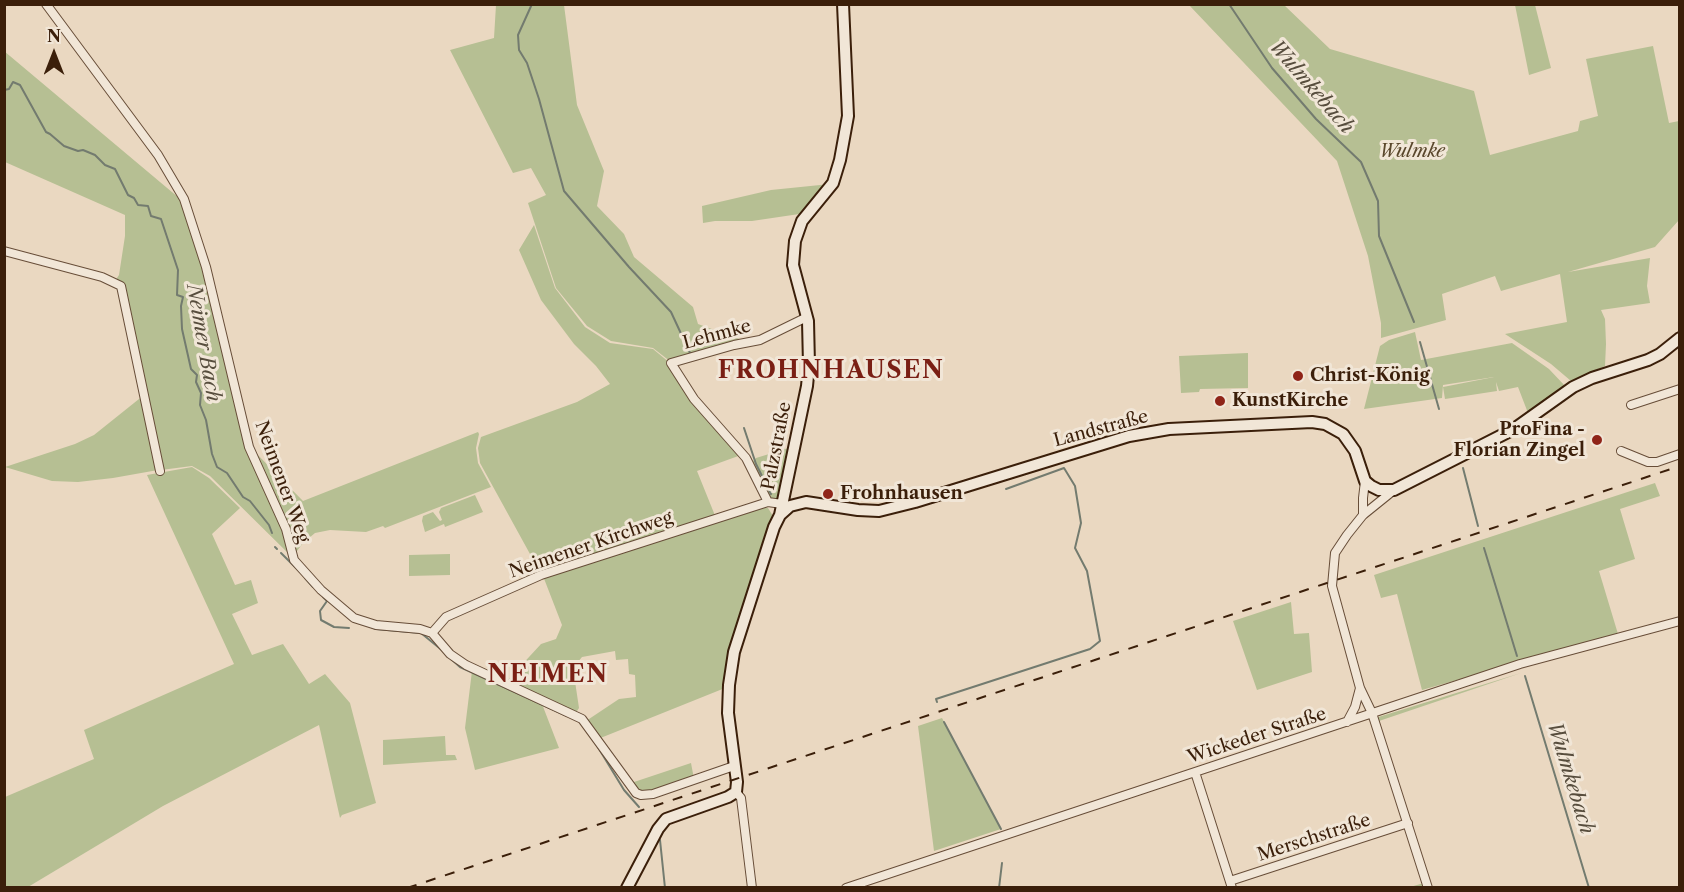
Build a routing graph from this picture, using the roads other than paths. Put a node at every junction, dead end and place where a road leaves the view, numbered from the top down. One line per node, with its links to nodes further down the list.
1 (46, 4): 19 (street, Neimener Weg)
2 (843, 4): 4 (main road, Palzstraße)
3 (4, 251): 10 (street)
4 (807, 317): 12 (main road, Palzstraße); 14 (street, Lehmke)
5 (1680, 339): 13 (main road)
6 (1680, 389): 7 (street)
7 (1631, 405)
8 (1621, 451): 9 (street)
9 (1680, 454)
10 (160, 471)
11 (1365, 480): 13 (main road); 15 (main road, Landstraße); 17 (street)
12 (787, 484): 15 (main road); 16 (main road, Palzstraße)
13 (1394, 490): 17 (street)
14 (768, 501): 16 (street); 19 (street, Neimener Kirchweg)
15 (800, 503): 16 (main road)
16 (781, 510): 23 (main road)
17 (1364, 515): 20 (street)
18 (1680, 621): 21 (street, Wickeder Straße)
19 (432, 633): 23 (street)
20 (1360, 688): 21 (street); 22 (street)
21 (1372, 712): 22 (street, Wickeder Straße); 26 (street)
22 (1347, 722): 24 (street, Wickeder Straße)
23 (734, 766): 25 (main road)
24 (1195, 772): 27 (street, Merschstraße); 30 (street, Wickeder Straße)
25 (736, 787): 28 (main road); 29 (street)
26 (1408, 823): 27 (street, Merschstraße); 31 (street)
27 (1231, 884)
28 (627, 888)
29 (752, 888)
30 (846, 888)
31 (1428, 888)

